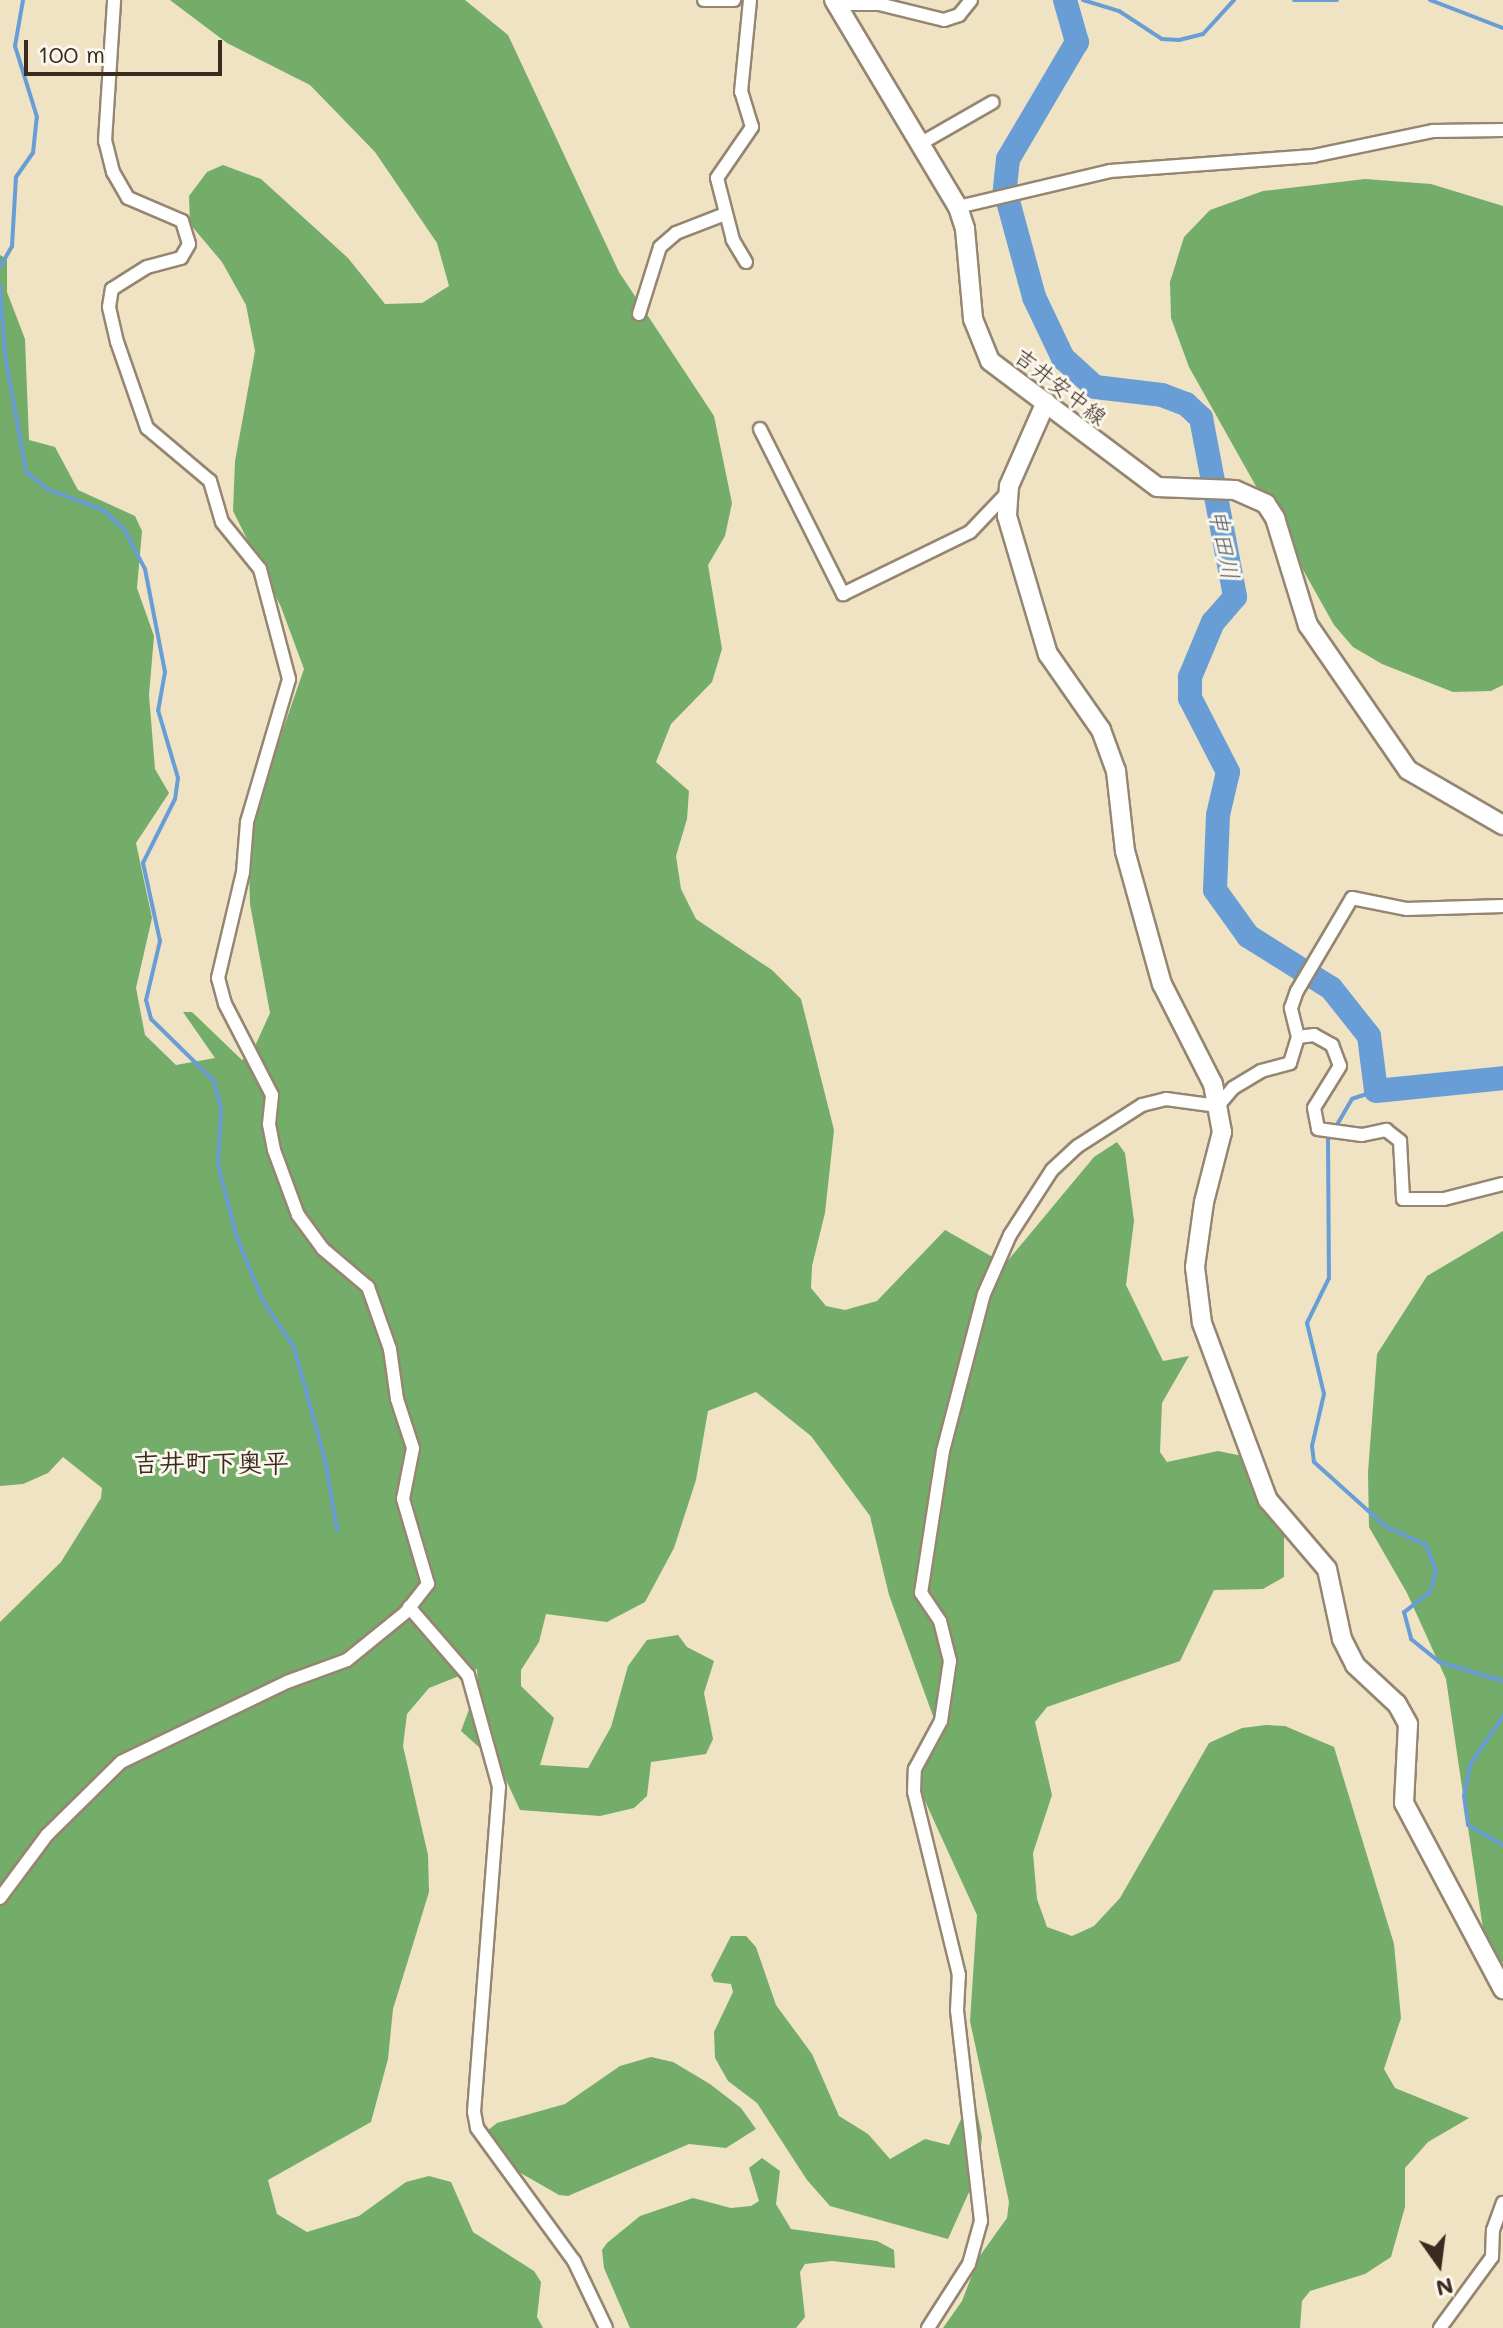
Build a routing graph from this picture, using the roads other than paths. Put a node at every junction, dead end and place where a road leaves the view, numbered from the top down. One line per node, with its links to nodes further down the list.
1 (114, 0): 22 (street)
2 (704, 0): 3 (street)
3 (734, 0)
4 (750, 0): 11 (street)
5 (971, 0): 6 (street)
6 (835, 2): 9 (street, 吉井安中線)
7 (993, 102): 9 (street)
8 (1503, 130): 10 (street)
9 (918, 145): 10 (street, 吉井安中線)
10 (958, 207): 14 (street, 吉井安中線)
11 (725, 214): 12 (street); 13 (street)
12 (746, 262)
13 (639, 314)
14 (1046, 402): 16 (street); 17 (street, 吉井安中線)
15 (760, 429): 16 (street)
16 (1007, 493): 20 (street)
17 (1500, 817)
18 (1503, 906): 19 (street)
19 (1298, 1037): 20 (street); 21 (street)
20 (1218, 1106): 24 (street); 27 (street)
21 (1503, 1184)
22 (409, 1607): 23 (street); 26 (street)
23 (0, 1898)
24 (1503, 1989)
25 (1503, 2203): 28 (street)
26 (606, 2328)
27 (928, 2328)
28 (1440, 2328)

